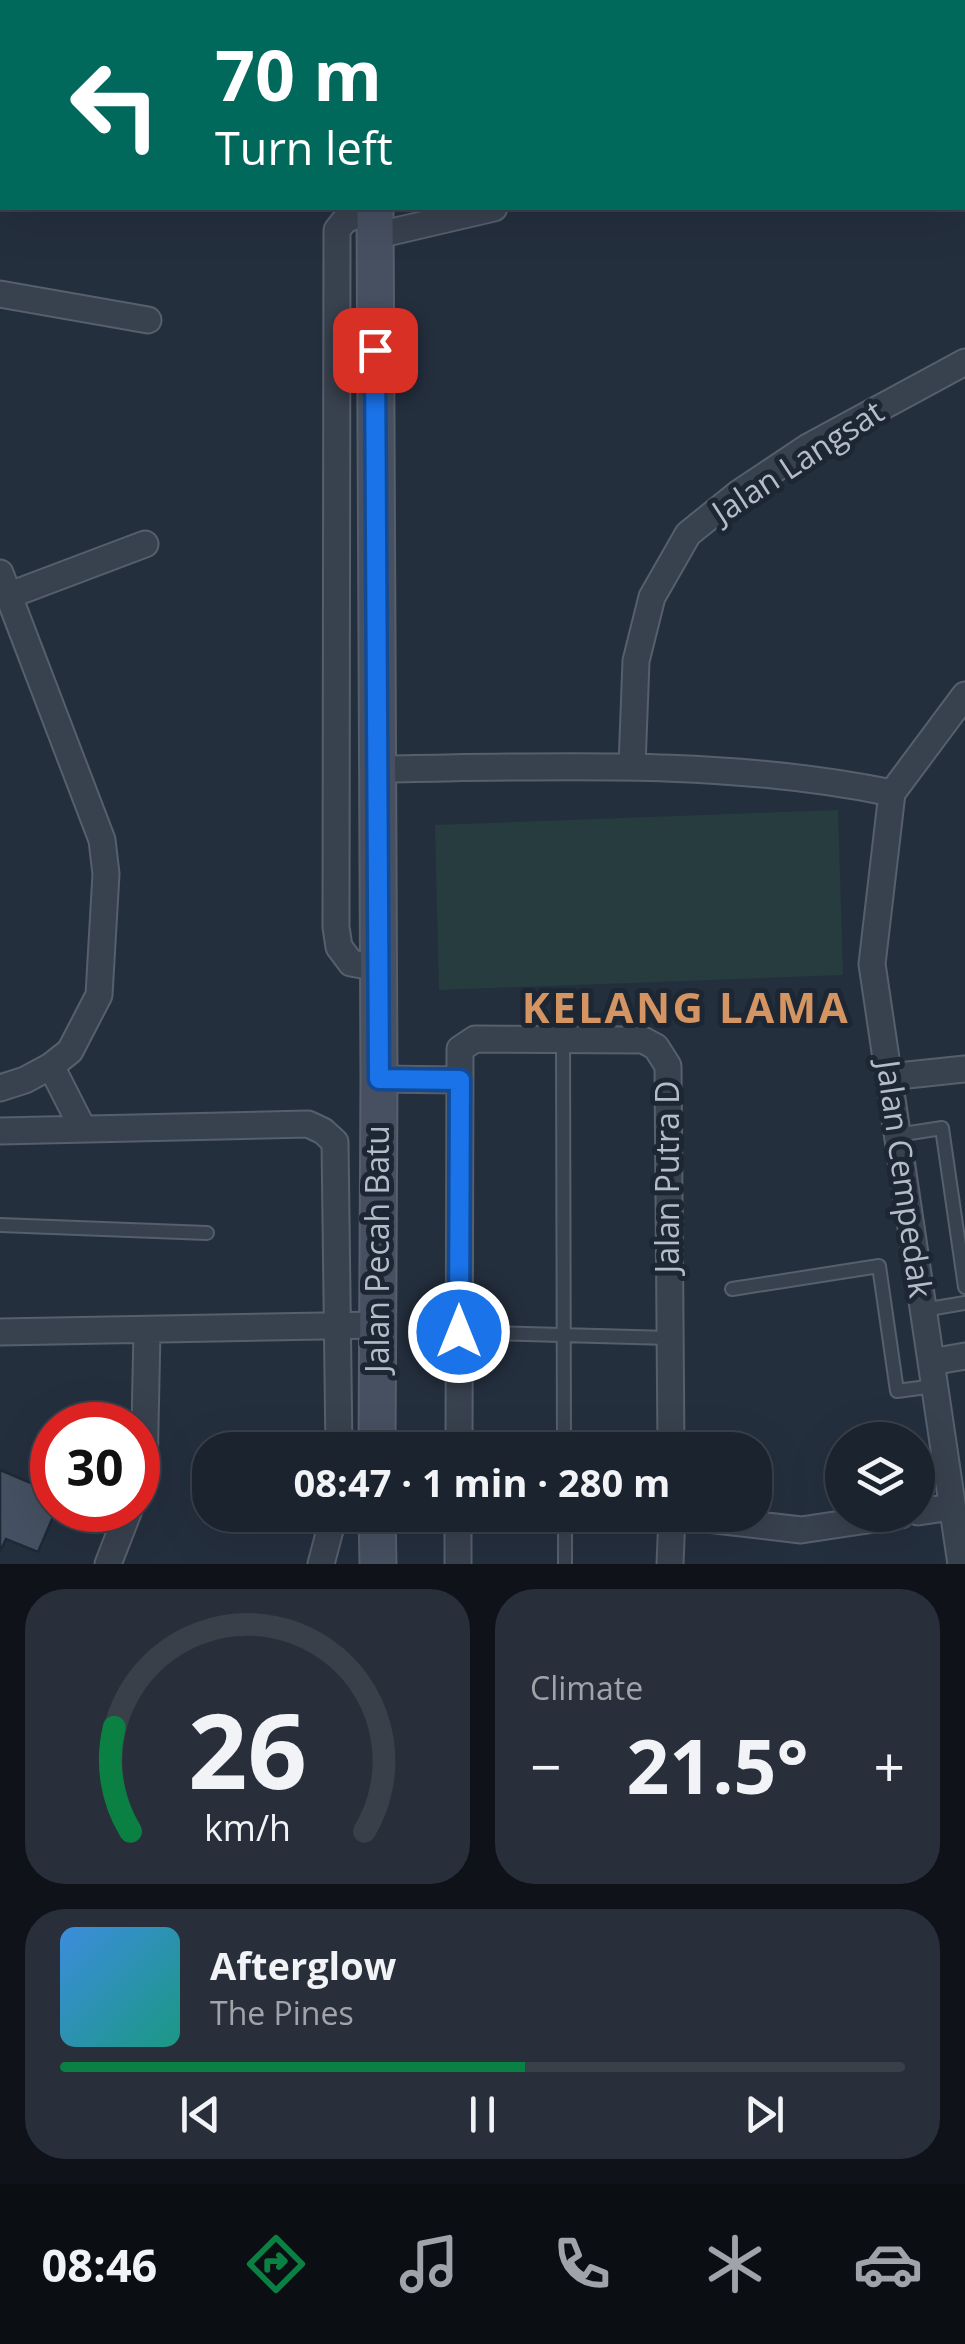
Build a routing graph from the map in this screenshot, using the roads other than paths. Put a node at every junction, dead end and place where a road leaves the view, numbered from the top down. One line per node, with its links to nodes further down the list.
1 (467, 210): 2 (street)
2 (374, 217): 10 (street, Jalan Pecah Batu); 12 (street)
3 (0, 294): 4 (street)
4 (148, 320)
5 (965, 362): 9 (street, Jalan Langsat)
6 (144, 544): 7 (street)
7 (5, 584): 14 (street)
8 (965, 695): 11 (street)
9 (632, 766): 10 (street); 11 (street)
10 (376, 769): 12 (street, Jalan Pecah Batu)
11 (892, 793): 16 (street, Jalan Cempedak)
12 (378, 968): 17 (street, Jalan Pecah Batu)
13 (563, 1040): 18 (street, Jalan Putra D); 34 (lane); 35 (street, Jalan Putra D)
14 (50, 1066): 19 (street); 20 (street)
15 (965, 1068): 16 (street)
16 (889, 1077): 22 (street, Jalan Cempedak)
17 (379, 1079): 18 (street); 30 (street, Jalan Pecah Batu)
18 (460, 1080): 33 (street)
19 (0, 1088)
20 (83, 1129): 21 (street); 29 (street)
21 (0, 1131)
22 (897, 1135): 25 (lane); 28 (street, Jalan Cempedak)
23 (0, 1225): 24 (lane)
24 (206, 1233)
25 (965, 1286)
26 (732, 1289): 37 (lane)
27 (965, 1303): 28 (lane)
28 (923, 1310): 37 (street, Jalan Cempedak)
29 (339, 1326): 30 (street); 32 (street); 39 (street)
30 (377, 1326): 40 (street, Jalan Pecah Batu)
31 (0, 1332): 32 (street)
32 (147, 1332): 38 (street)
33 (459, 1332): 34 (lane); 41 (street)
34 (564, 1335): 35 (lane); 42 (lane)
35 (668, 1338): 43 (street, Jalan Putra D)
36 (965, 1356): 37 (street)
37 (932, 1374): 44 (street, Jalan Cempedak)
38 (146, 1402)
39 (339, 1432)
40 (377, 1432)
41 (459, 1432)
42 (564, 1432)
43 (671, 1432)
44 (956, 1469): 45 (street, Jalan Cempedak)
45 (952, 1507): 46 (street); 61 (street, Jalan Cempedak)
46 (935, 1510)
47 (825, 1526): 48 (street)
48 (772, 1527)
49 (120, 1532): 55 (street)
50 (329, 1532): 56 (street)
51 (377, 1532): 57 (street)
52 (458, 1532): 58 (street)
53 (565, 1532): 59 (lane)
54 (671, 1532): 60 (street)
55 (108, 1564)
56 (320, 1564)
57 (378, 1564)
58 (458, 1564)
59 (565, 1564)
60 (670, 1564)
61 (960, 1564)

